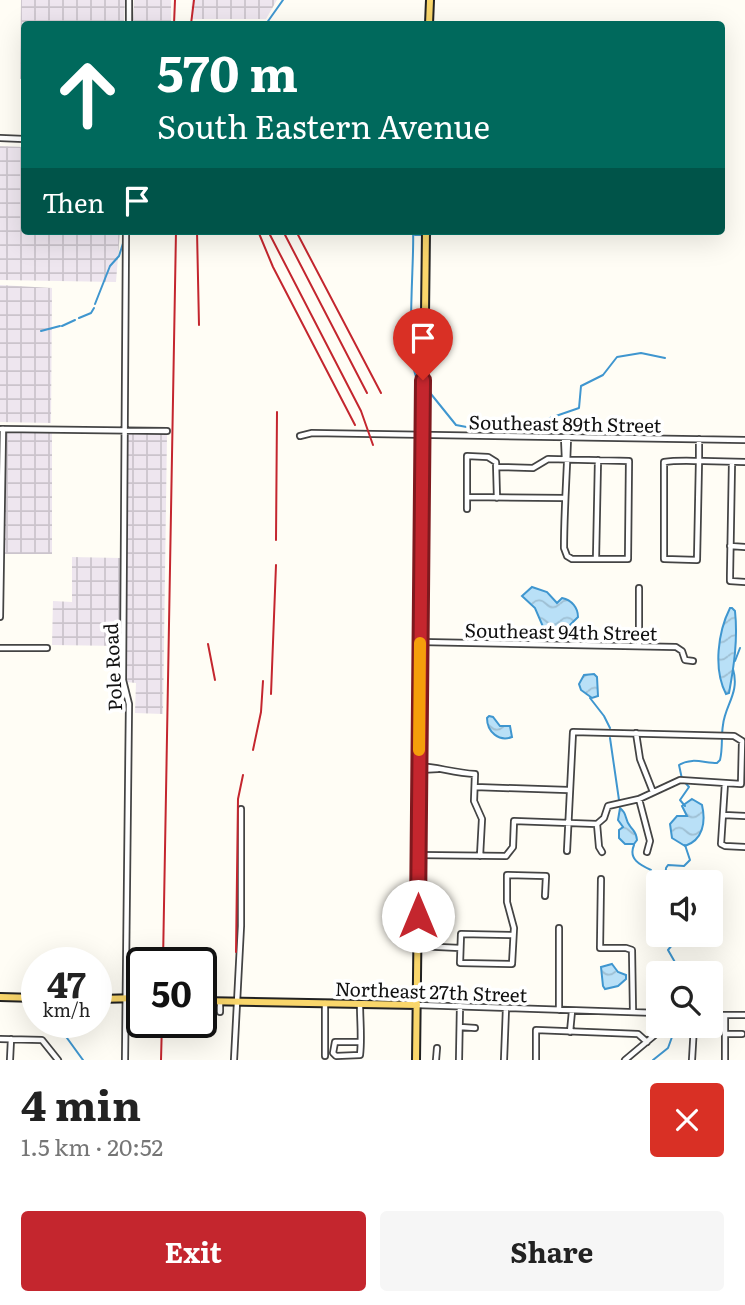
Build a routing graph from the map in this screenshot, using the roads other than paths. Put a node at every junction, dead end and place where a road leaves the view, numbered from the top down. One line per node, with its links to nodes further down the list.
1 (130, 0): 3 (street)
2 (430, 0): 4 (main road)
3 (129, 21)
4 (429, 21)
5 (0, 138): 6 (street)
6 (21, 139)
7 (126, 235): 10 (street, Pole Road)
8 (426, 235): 12 (main road)
9 (1, 429): 10 (street); 32 (street)
10 (125, 431): 11 (street); 62 (street, Pole Road)
11 (167, 431)
12 (422, 435): 13 (street, Southeast 89th Street); 14 (street, Southeast 89th Street); 33 (main road)
13 (300, 436)
14 (566, 437): 15 (street, Southeast 89th Street); 17 (street)
15 (699, 439): 16 (street, Southeast 89th Street); 19 (street)
16 (745, 440)
17 (565, 460): 18 (street); 22 (street); 25 (street)
18 (598, 460): 29 (street); 29 (street)
19 (699, 461): 19 (street); 20 (street)
20 (732, 461): 21 (street); 27 (street)
21 (745, 462)
22 (498, 467): 23 (street); 24 (street)
23 (467, 497): 24 (street); 26 (street)
24 (497, 498): 25 (street)
25 (564, 498): 29 (street)
26 (467, 509)
27 (730, 546): 28 (street); 30 (street)
28 (745, 547)
29 (596, 559)
30 (745, 582)
31 (639, 588): 34 (street)
32 (0, 618)
33 (420, 642): 34 (street, Southeast 94th Street); 40 (main road)
34 (639, 647): 37 (street, Southeast 94th Street)
35 (47, 648): 36 (street)
36 (0, 649)
37 (693, 661)
38 (636, 733): 39 (street); 44 (street); 45 (street)
39 (743, 740): 42 (street)
40 (419, 768): 43 (street); 56 (main road)
41 (725, 783): 42 (street); 45 (street); 48 (street)
42 (743, 784)
43 (475, 787): 44 (street); 57 (street)
44 (568, 789): 50 (street)
45 (653, 792): 46 (street)
46 (639, 799): 51 (street); 55 (street)
47 (241, 809): 71 (street)
48 (724, 815): 49 (street); 52 (street)
49 (745, 816)
50 (568, 823): 51 (street); 53 (street); 57 (street)
51 (597, 824): 54 (street)
52 (745, 847)
53 (566, 851)
54 (602, 852)
55 (647, 852)
56 (418, 855): 57 (street); 63 (main road)
57 (480, 856)
58 (601, 879): 80 (street)
59 (545, 896): 61 (street)
60 (559, 928): 77 (street)
61 (513, 935): 64 (street); 64 (street)
62 (127, 947)
63 (418, 947): 64 (street); 74 (main road)
64 (460, 948)
65 (0, 997): 66 (main road)
66 (21, 998)
67 (112, 1000): 68 (main road)
68 (126, 1000): 99 (street, Pole Road)
69 (217, 1002): 70 (main road, Northeast 27th Street)
70 (220, 1002): 71 (main road, Northeast 27th Street); 79 (street)
71 (236, 1002): 72 (main road, Northeast 27th Street); 100 (street)
72 (325, 1003): 73 (main road, Northeast 27th Street); 96 (street)
73 (361, 1004): 74 (main road, Northeast 27th Street); 93 (street)
74 (417, 1005): 75 (street, Northeast 27th Street); 101 (main road)
75 (460, 1006): 76 (street, Northeast 27th Street); 84 (street)
76 (506, 1008): 77 (street, Northeast 27th Street); 104 (street)
77 (559, 1010): 78 (street, Northeast 27th Street)
78 (570, 1010): 80 (street, Northeast 27th Street); 86 (street)
79 (220, 1012)
80 (633, 1013): 81 (street, Northeast 27th Street)
81 (646, 1013)
82 (726, 1015): 83 (street); 87 (street)
83 (745, 1015)
84 (460, 1027): 85 (street); 103 (street)
85 (475, 1028)
86 (570, 1032): 94 (street); 105 (street)
87 (726, 1034): 88 (street); 108 (street)
88 (742, 1034)
89 (652, 1038): 94 (street)
90 (693, 1038): 107 (street)
91 (0, 1039): 92 (street)
92 (11, 1039): 97 (street); 98 (street)
93 (360, 1039): 93 (street)
94 (647, 1042): 106 (street)
95 (437, 1048): 102 (street)
96 (325, 1056)
97 (10, 1060)
98 (58, 1060)
99 (125, 1060)
100 (234, 1060)
101 (416, 1060)
102 (436, 1060)
103 (459, 1060)
104 (504, 1060)
105 (536, 1060)
106 (625, 1060)
107 (692, 1060)
108 (725, 1060)

